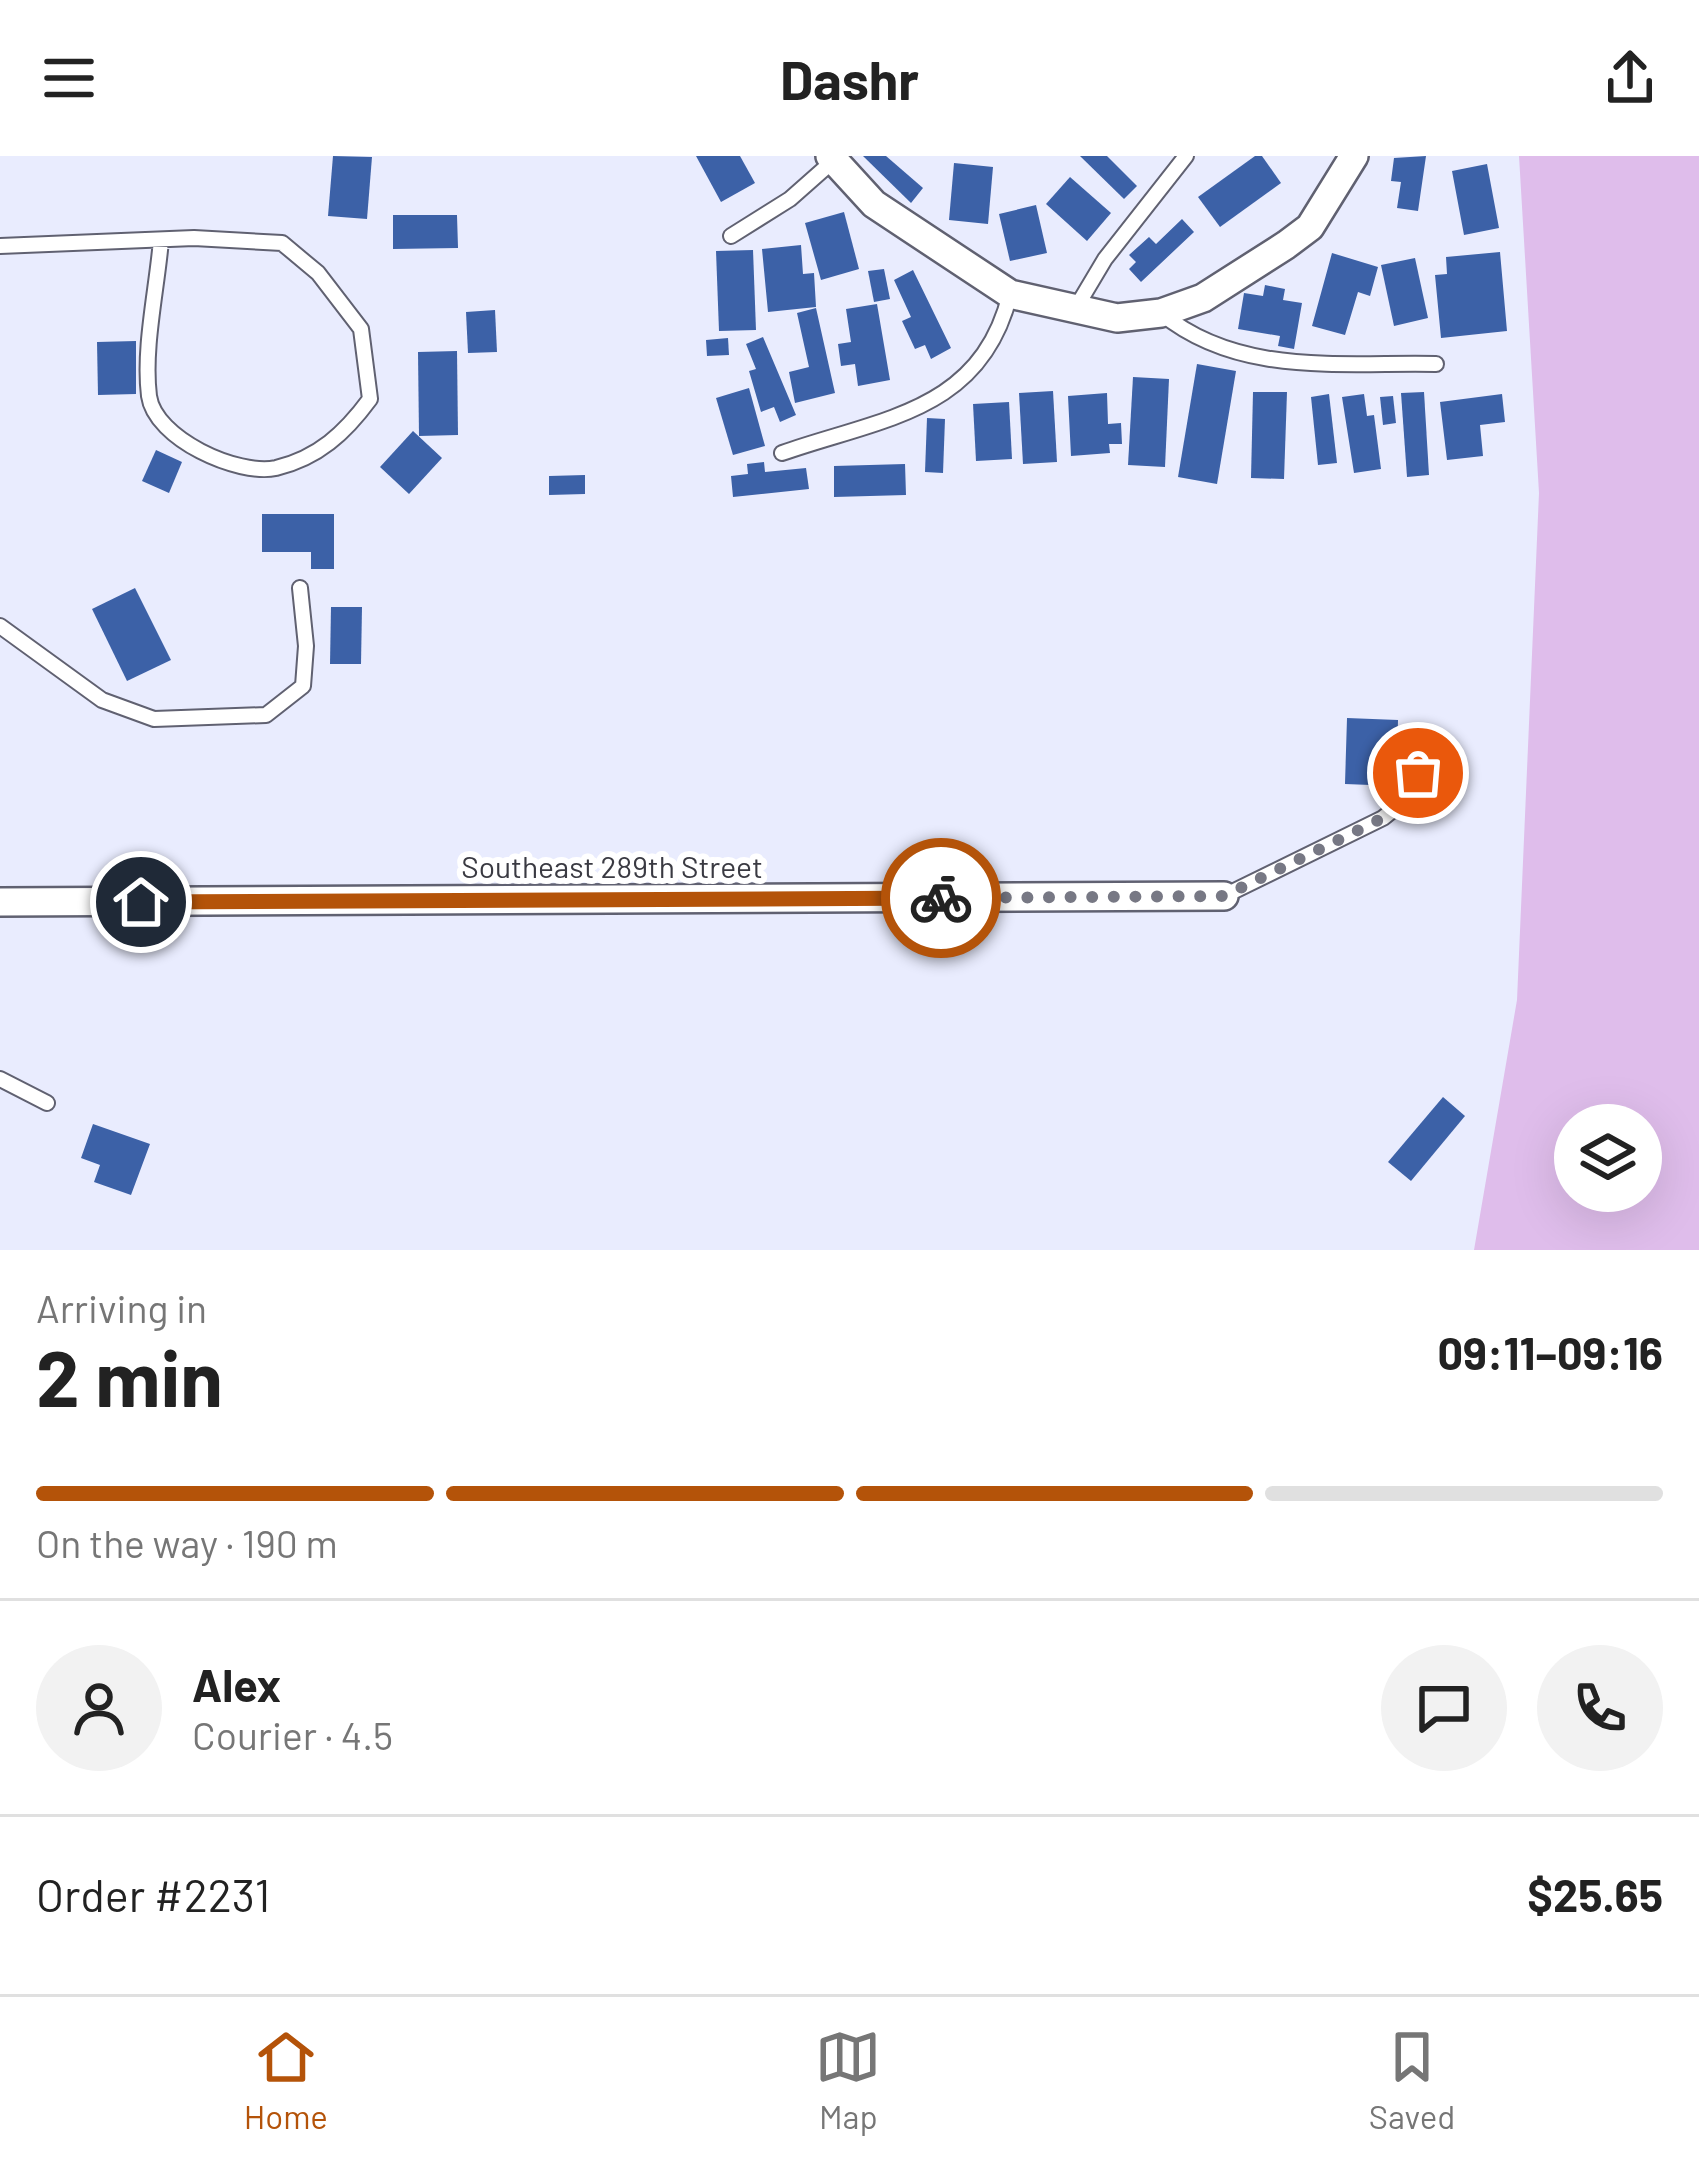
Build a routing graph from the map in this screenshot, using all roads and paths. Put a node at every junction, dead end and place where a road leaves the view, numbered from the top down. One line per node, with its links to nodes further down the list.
1 (1186, 156): 8 (lane)
2 (1354, 156): 9 (street)
3 (831, 159): 4 (lane); 7 (street)
4 (731, 236)
5 (161, 240): 5 (lane); 6 (lane)
6 (0, 246)
7 (1010, 294): 8 (street); 11 (lane)
8 (1074, 311): 9 (street)
9 (1161, 313): 10 (lane)
10 (1436, 364)
11 (782, 453)
12 (300, 588): 13 (lane)
13 (0, 626)
14 (1418, 773): 15 (lane)
15 (1224, 896): 16 (street, Southeast 289th Street)
16 (0, 902)
17 (0, 1079): 18 (lane)
18 (47, 1103)

